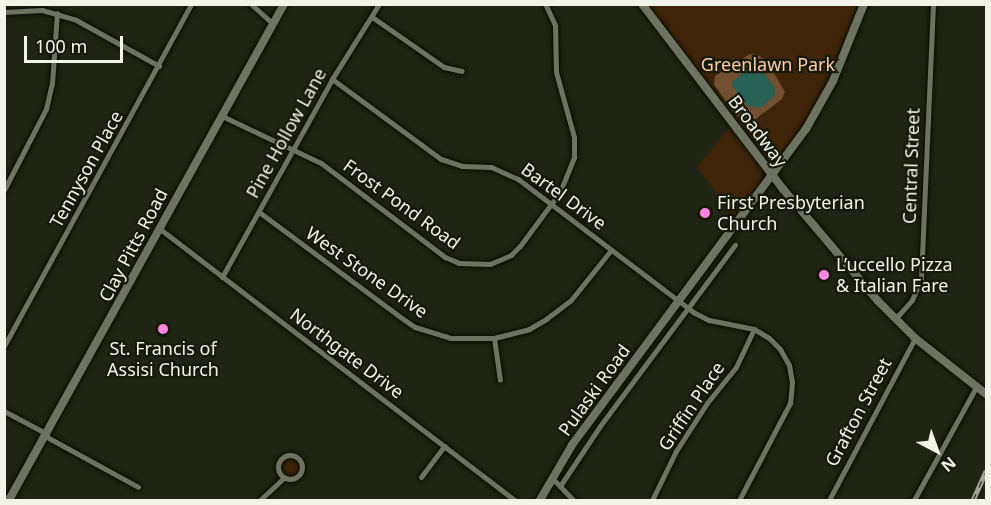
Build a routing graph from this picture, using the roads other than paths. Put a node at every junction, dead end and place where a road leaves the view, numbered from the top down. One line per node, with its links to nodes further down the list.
1 (191, 4): 13 (street, Tennyson Place)
2 (250, 4): 12 (street)
3 (284, 4): 12 (main road, Clay Pitts Road)
4 (379, 4): 11 (street, Pine Hollow Lane)
5 (545, 4): 20 (street)
6 (642, 4): 18 (main road, Broadway)
7 (864, 4): 18 (main road, Pulaski Road)
8 (933, 4): 28 (street, Central Street)
9 (4, 12): 10 (street)
10 (57, 13): 13 (street); 19 (street)
11 (372, 17): 14 (street); 15 (street, Pine Hollow Lane)
12 (273, 24): 16 (main road, Clay Pitts Road)
13 (159, 66): 32 (street, Tennyson Place)
14 (462, 71)
15 (332, 79): 17 (street, Pine Hollow Lane); 20 (street, Bartel Drive)
16 (222, 116): 17 (street, Frost Pond Road); 22 (main road, Clay Pitts Road)
17 (293, 149): 20 (street, Frost Pond Road); 21 (street, Pine Hollow Lane)
18 (773, 177): 26 (main road, Pulaski Road); 28 (main road, Broadway)
19 (4, 190)
20 (552, 205): 24 (street, Bartel Drive)
21 (259, 212): 25 (street, Pine Hollow Lane); 30 (street, West Stone Drive)
22 (160, 229): 25 (street, Northgate Drive); 37 (main road, Clay Pitts Road)
23 (735, 245): 27 (street)
24 (611, 250): 26 (street, Bartel Drive); 30 (street, West Stone Drive)
25 (222, 277): 38 (street, Northgate Drive)
26 (678, 301): 27 (street, Bartel Drive); 40 (main road, Pulaski Road)
27 (688, 309): 29 (street, Bartel Drive); 42 (street)
28 (895, 320): 31 (main road, Broadway)
29 (754, 329): 49 (street, Griffin Place); 50 (street)
30 (494, 338): 33 (street)
31 (915, 338): 34 (main road, Broadway); 51 (street, Grafton Street)
32 (4, 346)
33 (500, 380)
34 (976, 387): 35 (main road, Broadway); 52 (street)
35 (987, 394)
36 (4, 411): 37 (street)
37 (46, 435): 43 (street); 44 (main road, Clay Pitts Road)
38 (444, 446): 39 (street); 46 (street, Northgate Drive)
39 (421, 477)
40 (552, 477): 42 (street); 47 (main road, Pulaski Road)
41 (284, 478): 41 (street); 45 (street)
42 (560, 486): 48 (street)
43 (138, 487)
44 (9, 501)
45 (260, 501)
46 (515, 501)
47 (540, 501)
48 (573, 501)
49 (652, 501)
50 (739, 501)
51 (829, 501)
52 (914, 501)

